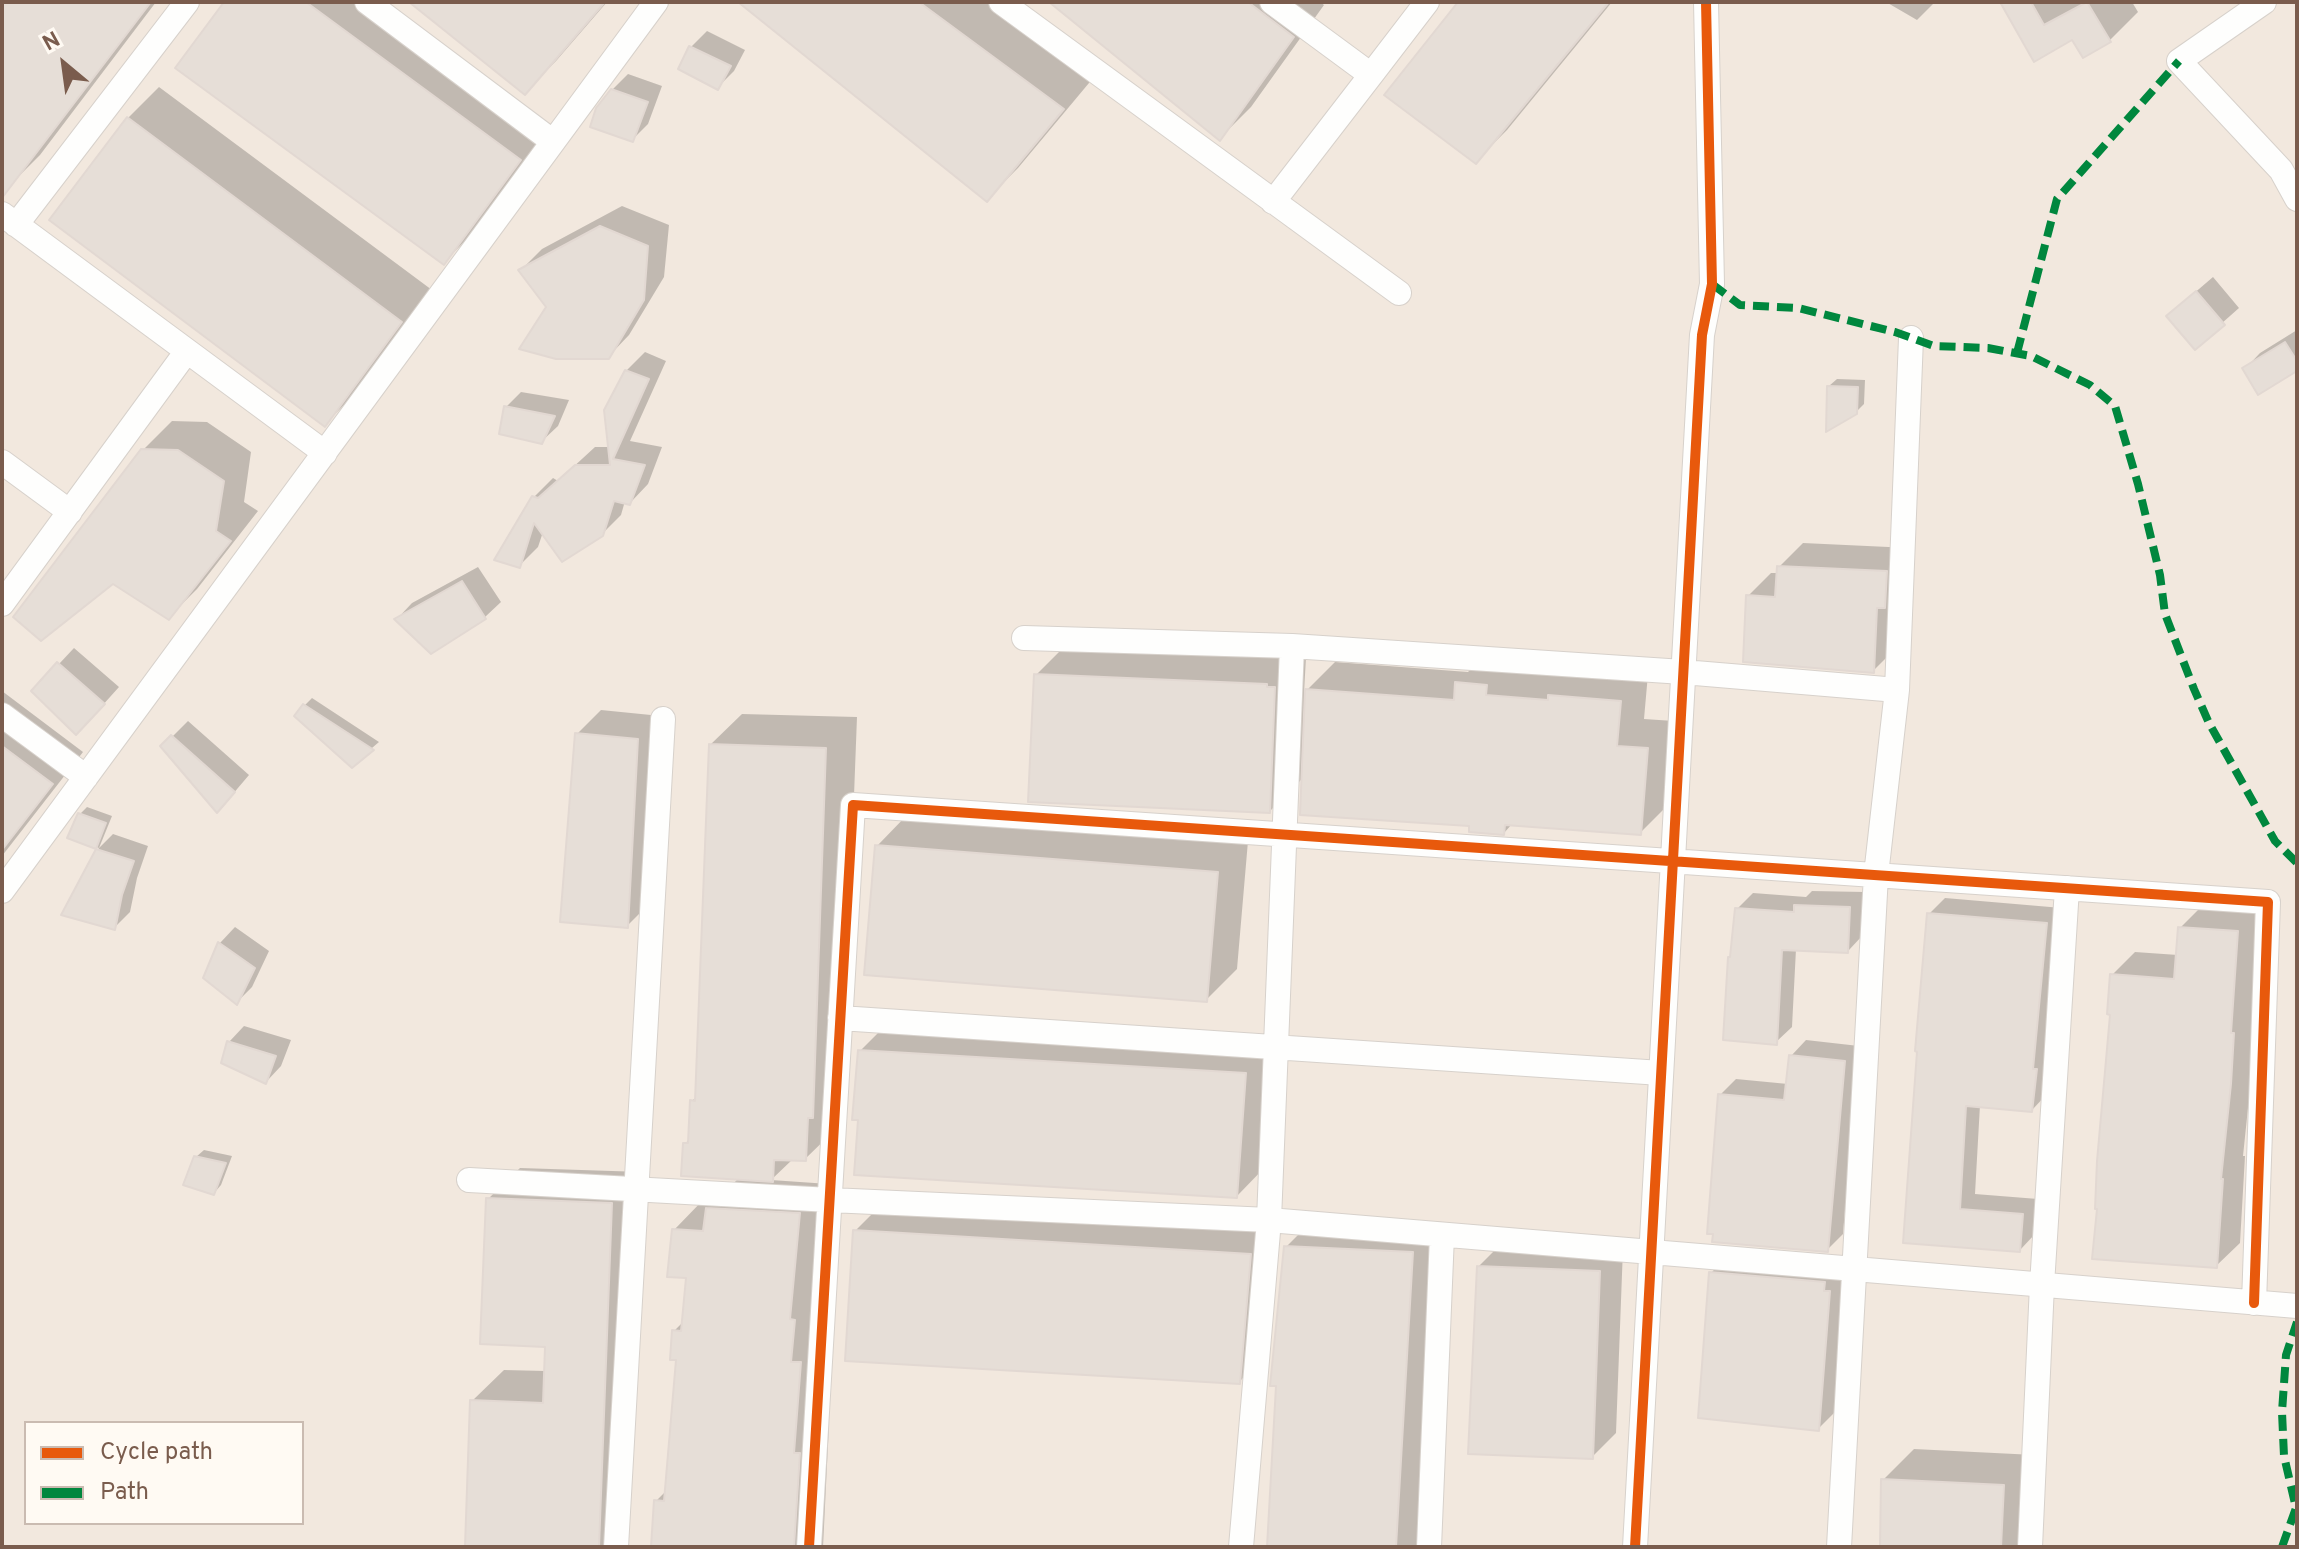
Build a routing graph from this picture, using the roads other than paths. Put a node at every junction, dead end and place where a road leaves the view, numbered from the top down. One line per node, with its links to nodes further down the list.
1 (187, 2): 13 (street)
2 (367, 2): 10 (street)
3 (656, 2): 10 (street)
4 (1001, 2): 12 (street)
5 (1272, 2): 9 (street)
6 (1427, 2): 9 (street)
7 (1706, 2): 23 (street)
8 (2264, 2): 11 (street)
9 (1371, 75): 12 (street)
10 (552, 141): 17 (street)
11 (2297, 199)
12 (1273, 202): 14 (street)
13 (9, 220): 16 (street)
14 (1399, 293)
15 (1911, 338): 24 (street)
16 (187, 351): 17 (street); 19 (street)
17 (325, 453): 27 (street)
18 (2, 462): 19 (street)
19 (70, 512): 20 (street)
20 (2, 604)
21 (1024, 638): 22 (street)
22 (1292, 646): 23 (street); 28 (street)
23 (1683, 672): 24 (street); 29 (street)
24 (1897, 690): 30 (street)
25 (2, 715): 27 (street)
26 (663, 719): 37 (street)
27 (86, 777): 32 (street)
28 (1284, 835): 29 (street); 33 (street); 34 (street)
29 (1672, 862): 30 (street); 35 (street)
30 (1876, 875): 31 (street); 42 (street)
31 (2067, 888): 43 (street); 44 (street)
32 (2, 891)
33 (840, 1018): 34 (street); 38 (street)
34 (1276, 1047): 35 (street); 39 (street)
35 (1661, 1073): 41 (street)
36 (469, 1180): 37 (street)
37 (638, 1189): 38 (street); 46 (street)
38 (830, 1200): 39 (street); 47 (street)
39 (1269, 1220): 40 (street); 48 (street)
40 (1442, 1235): 41 (street); 49 (street)
41 (1651, 1252): 42 (street); 50 (street)
42 (1856, 1269): 43 (street); 51 (street)
43 (2042, 1285): 44 (street); 52 (street)
44 (2254, 1303): 45 (street)
45 (2297, 1306)
46 (616, 1547)
47 (809, 1547)
48 (1241, 1547)
49 (1429, 1547)
50 (1635, 1547)
51 (1839, 1547)
52 (2030, 1547)

